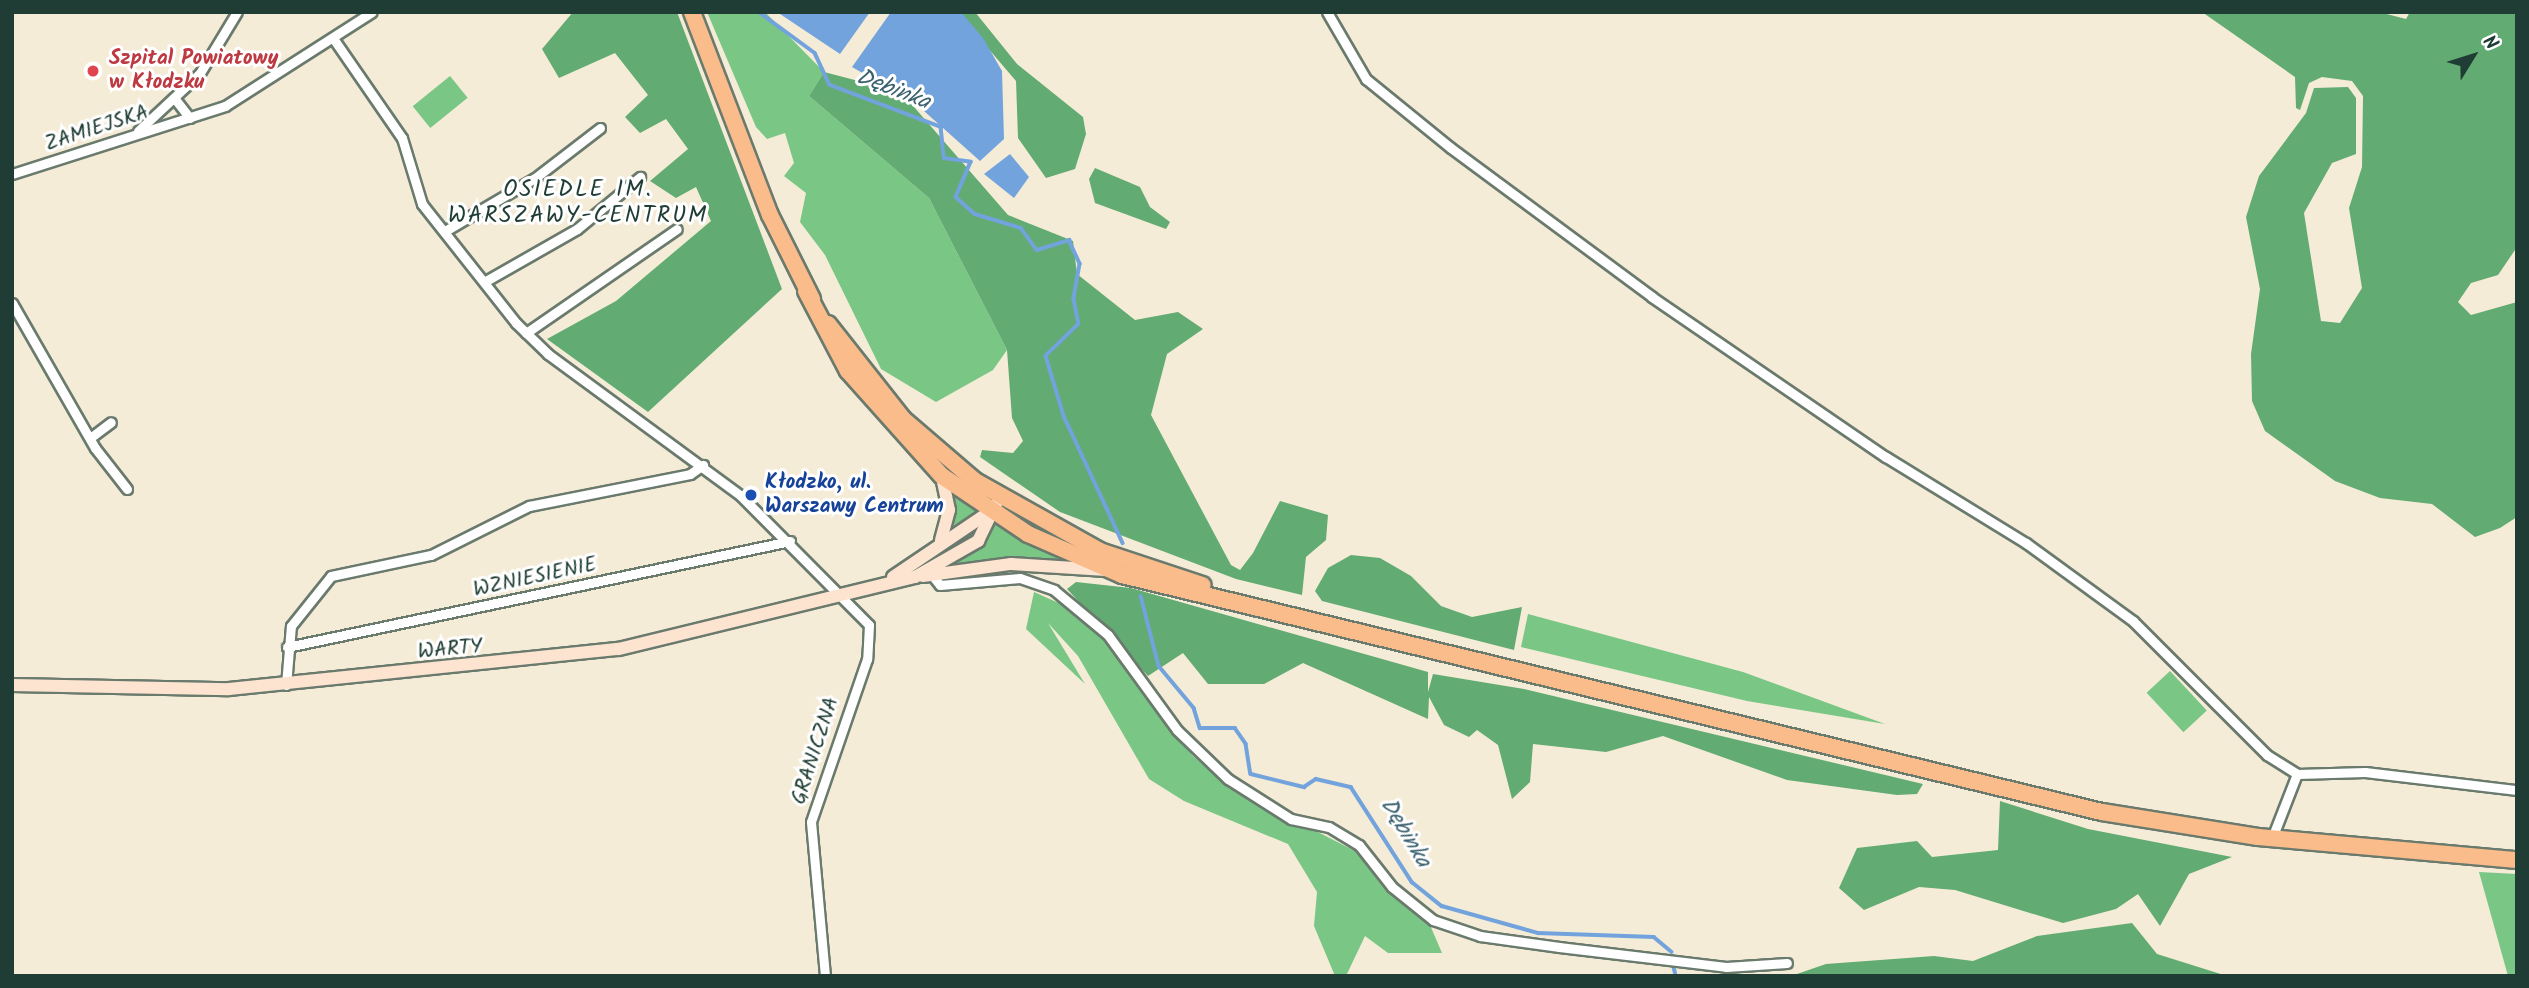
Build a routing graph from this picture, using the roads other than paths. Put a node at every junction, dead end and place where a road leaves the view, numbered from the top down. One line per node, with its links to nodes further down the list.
1 (237, 12): 6 (street)
2 (372, 12): 5 (street, ZAMIEJSKA)
3 (692, 12): 17 (highway)
4 (1327, 12): 35 (street)
5 (335, 41): 7 (street, ZAMIEJSKA); 13 (street)
6 (175, 99): 7 (street); 9 (street)
7 (190, 118): 9 (street, ZAMIEJSKA)
8 (600, 128): 13 (street)
9 (136, 133): 10 (street, ZAMIEJSKA)
10 (12, 174)
11 (640, 177): 14 (street)
12 (677, 229): 16 (street)
13 (445, 231): 14 (street)
14 (484, 282): 16 (street)
15 (12, 303): 19 (street)
16 (526, 333): 20 (street)
17 (834, 343): 21 (highway); 23 (highway)
18 (111, 422): 19 (street)
19 (90, 438): 22 (street)
20 (703, 465): 24 (street); 32 (street)
21 (942, 476): 23 (highway); 25 (main road)
22 (127, 489)
23 (995, 504): 25 (main road, WARTY); 26 (highway); 28 (highway); 29 (main road, WARTY)
24 (790, 541): 31 (street); 32 (street, WZNIESIENIE)
25 (939, 542): 30 (main road, WARTY)
26 (1107, 570): 27 (main road); 28 (highway)
27 (930, 574): 29 (main road); 39 (street)
28 (1146, 575): 37 (highway)
29 (915, 577): 30 (main road, WARTY)
30 (882, 583): 31 (main road, WARTY)
31 (841, 593): 34 (main road, WARTY); 40 (street, GRANICZNA)
32 (287, 647): 34 (street)
33 (12, 685): 34 (main road, WARTY)
34 (286, 685)
35 (2297, 775): 36 (street); 37 (street)
36 (2517, 790)
37 (2272, 838): 38 (highway)
38 (2517, 860)
39 (1787, 963)
40 (825, 976)

